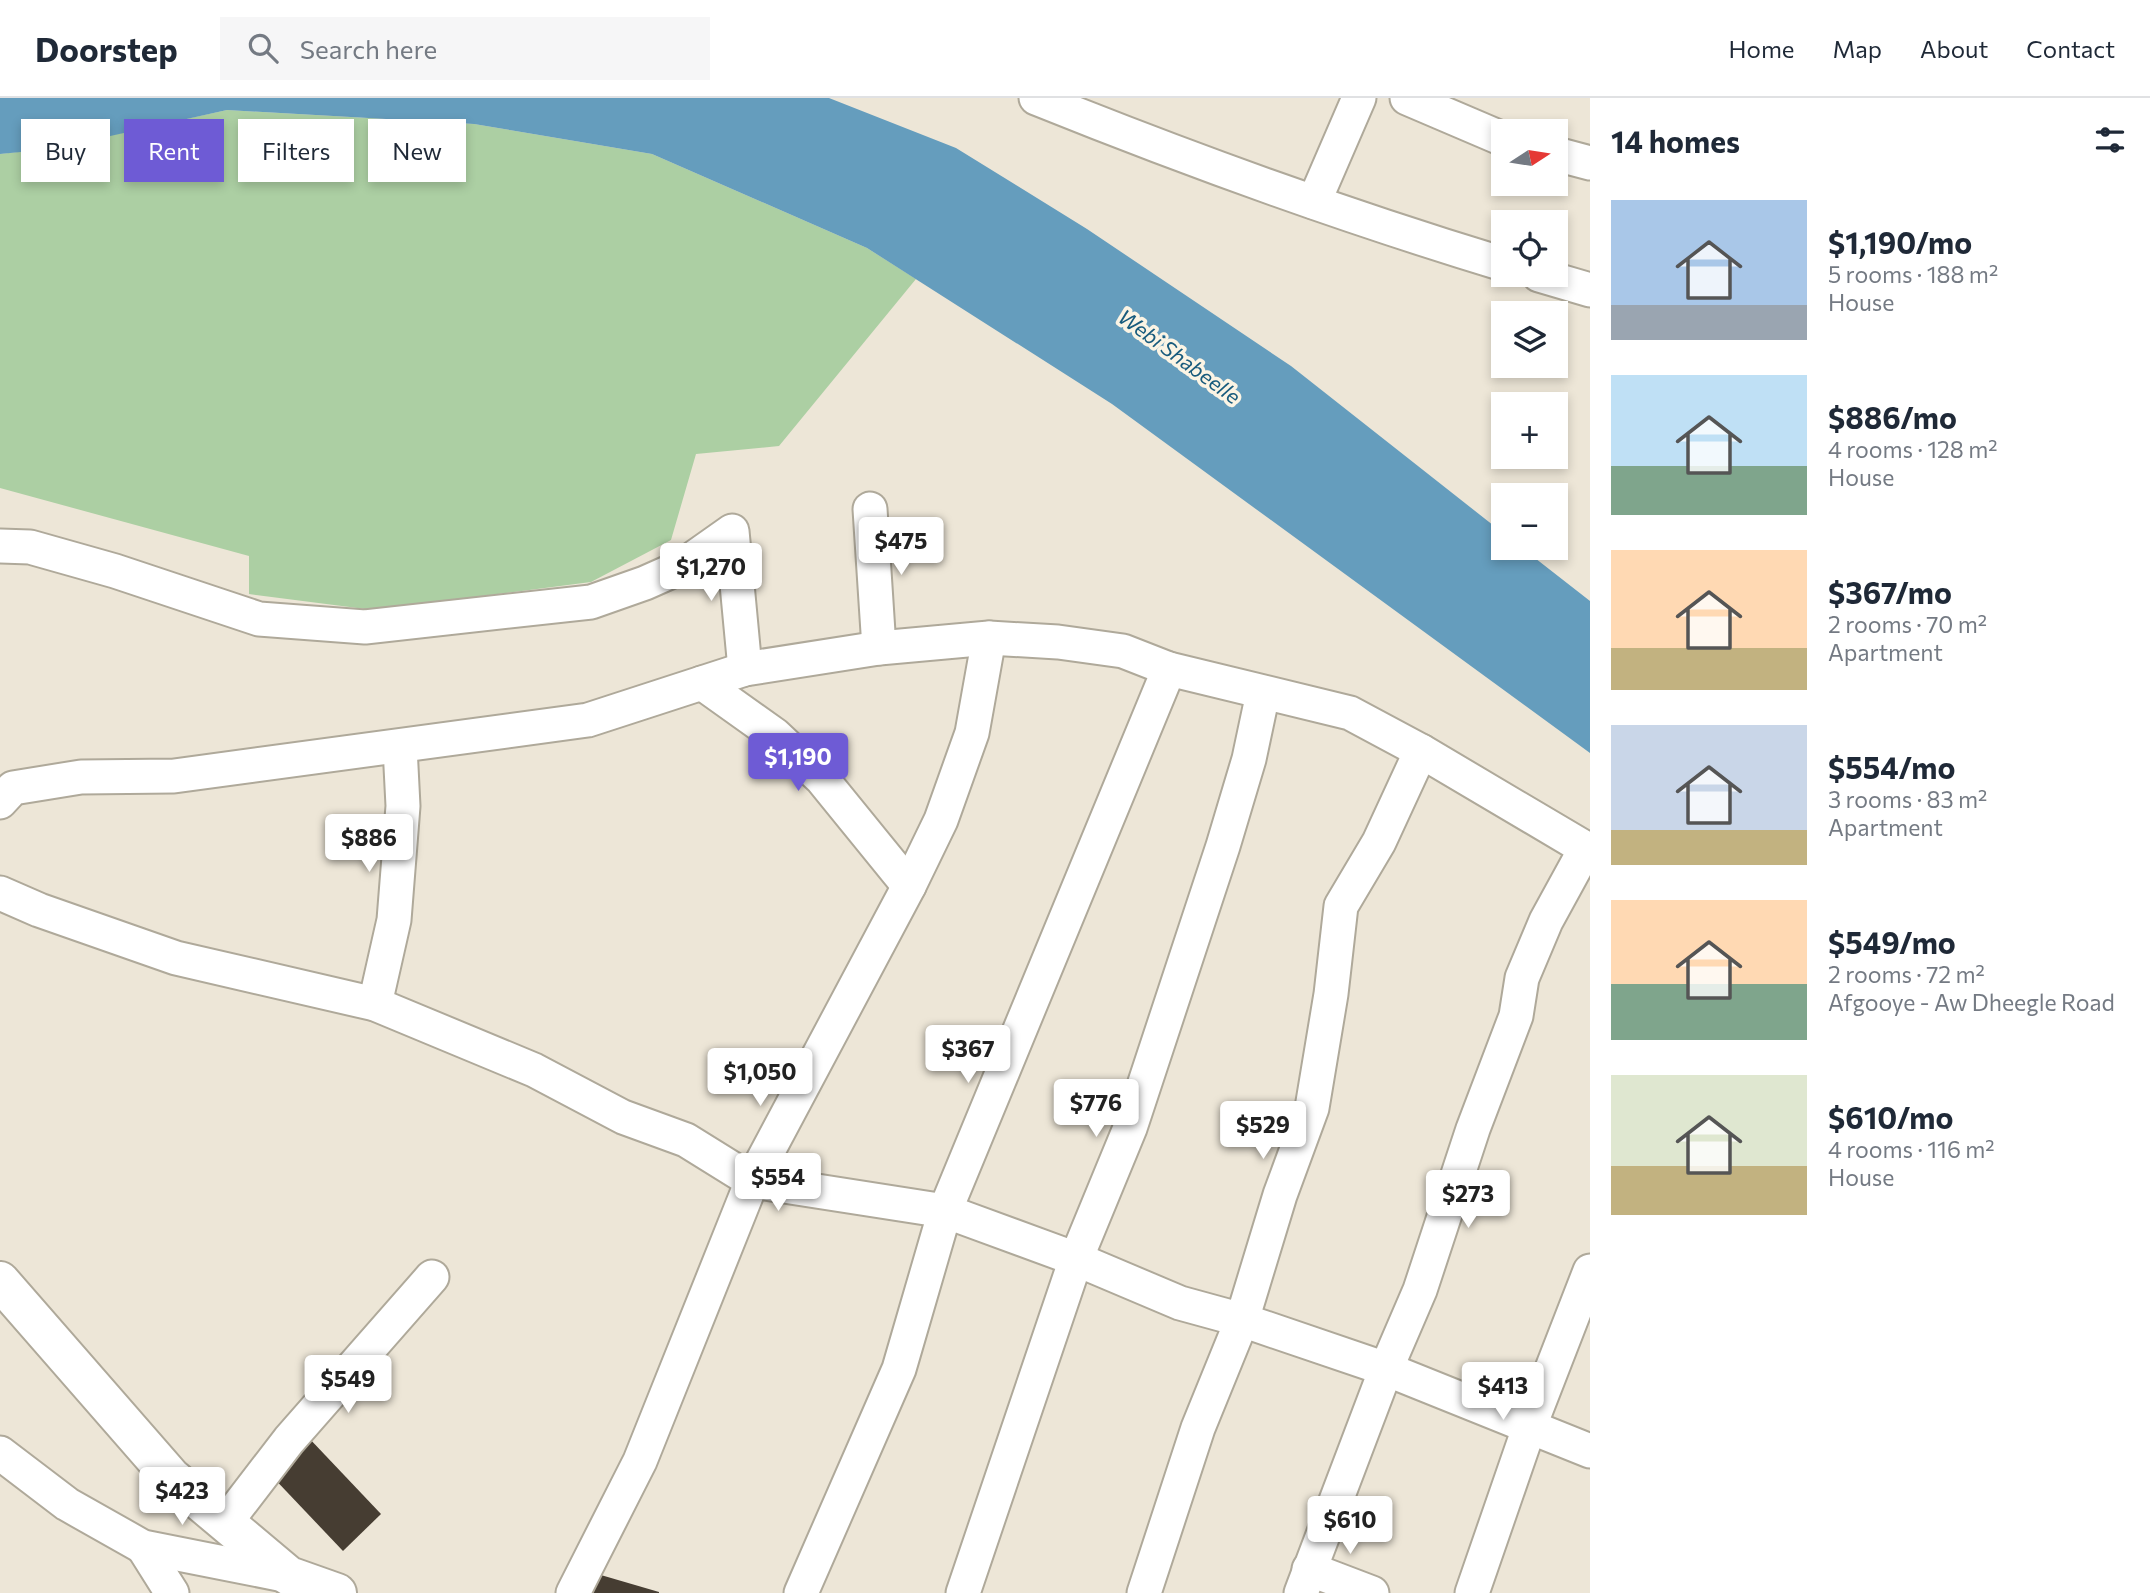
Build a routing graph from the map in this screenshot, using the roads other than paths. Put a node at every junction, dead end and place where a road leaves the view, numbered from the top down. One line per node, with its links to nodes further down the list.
1 (1036, 98): 7 (street)
2 (1359, 98): 7 (street)
3 (1407, 98): 4 (street)
4 (1491, 134)
5 (1568, 157): 6 (street)
6 (1590, 163)
7 (1314, 202): 8 (street)
8 (1491, 260)
9 (1568, 284): 10 (street)
10 (1590, 290)
11 (870, 509): 14 (street)
12 (0, 546): 15 (street)
13 (989, 638): 14 (street); 16 (street); 23 (street)
14 (879, 648): 15 (street)
15 (745, 669): 17 (street)
16 (1169, 669): 18 (street); 27 (street)
17 (702, 683): 19 (street); 23 (street)
18 (1263, 693): 20 (street); 28 (street)
19 (400, 747): 21 (street); 25 (street)
20 (1421, 751): 22 (street); 32 (street)
21 (4, 790)
22 (1588, 850): 33 (street)
23 (909, 886): 26 (street)
24 (0, 893): 25 (street)
25 (375, 1004): 26 (street)
26 (752, 1181): 27 (street); 43 (street)
27 (945, 1211): 28 (street); 44 (street)
28 (1076, 1258): 32 (street); 45 (street)
29 (1590, 1271): 34 (street)
30 (432, 1277): 37 (street)
31 (0, 1281): 37 (main road)
32 (1242, 1320): 33 (street); 46 (street)
33 (1386, 1369): 34 (street); 40 (street)
34 (1529, 1428): 35 (street); 48 (street)
35 (1590, 1451)
36 (0, 1453): 38 (street)
37 (226, 1522): 39 (main road)
38 (143, 1547): 39 (street); 41 (street)
39 (289, 1576): 42 (main road)
40 (1305, 1581): 47 (street)
41 (172, 1593)
42 (337, 1593)
43 (573, 1593)
44 (801, 1593)
45 (963, 1593)
46 (1144, 1593)
47 (1372, 1593)
48 (1472, 1593)

